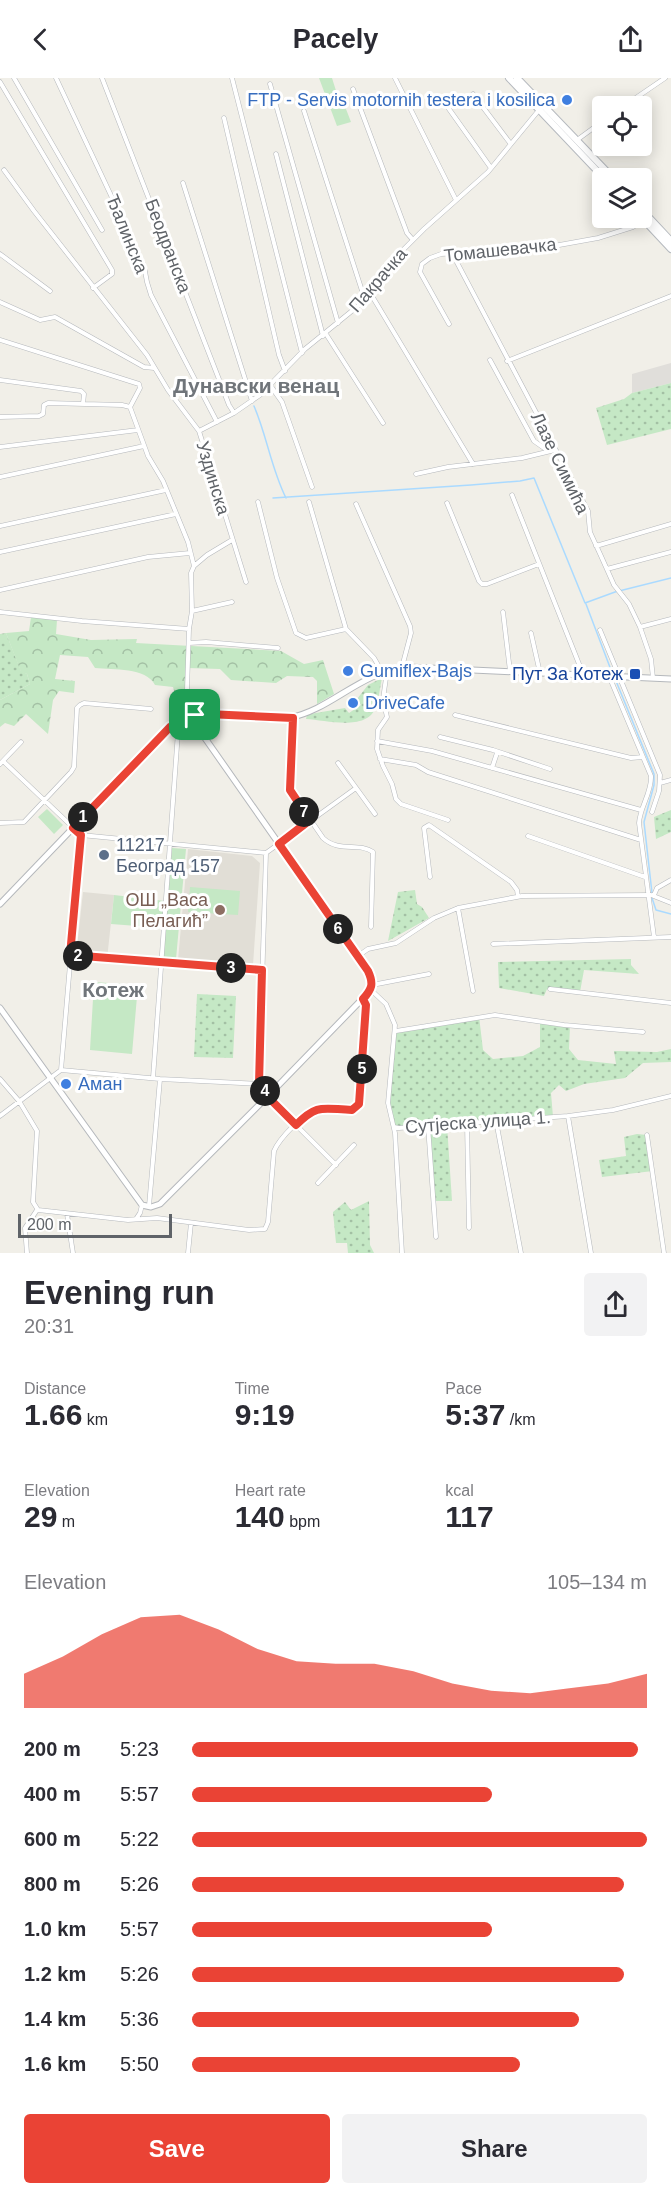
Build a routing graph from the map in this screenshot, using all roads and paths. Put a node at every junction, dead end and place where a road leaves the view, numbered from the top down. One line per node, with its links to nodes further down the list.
1 (14, 78): 31 (street)
2 (56, 78): 59 (street, Ђалинска)
3 (102, 78): 57 (street, Беодранска)
4 (232, 78): 47 (street)
5 (395, 78): 27 (street)
6 (509, 78): 15 (main road)
7 (517, 78): 19 (main road)
8 (665, 78): 13 (street)
9 (0, 82): 37 (street)
10 (270, 84): 43 (street)
11 (353, 89): 32 (street)
12 (473, 94): 20 (street)
13 (639, 96)
14 (449, 109): 22 (street)
15 (539, 110): 20 (street, Пакрачка); 23 (main road)
16 (304, 111): 41 (street)
17 (224, 118): 51 (street)
18 (592, 129): 19 (street)
19 (576, 140): 24 (main road)
20 (510, 143): 22 (street, Пакрачка)
21 (276, 154): 45 (street)
22 (491, 168): 27 (street, Пакрачка)
23 (594, 168)
24 (603, 168)
25 (4, 170): 37 (street, Уздинска)
26 (183, 183): 54 (street)
27 (456, 200): 32 (street, Пакрачка)
28 (652, 221): 33 (main road)
29 (630, 228): 36 (street, Томашевачка)
30 (651, 228): 34 (main road)
31 (102, 230)
32 (413, 240): 39 (street, Пакрачка)
33 (671, 241)
34 (671, 249)
35 (0, 254): 38 (street)
36 (452, 254): 44 (street, Томашевачка); 49 (street, Лазе Симића)
37 (93, 288): 50 (street, Уздинска)
38 (50, 291)
39 (369, 291): 41 (street, Пакрачка); 66 (street)
40 (671, 296): 49 (street)
41 (364, 298): 43 (street, Пакрачка)
42 (0, 302): 50 (street)
43 (338, 323): 45 (street, Пакрачка)
44 (449, 324)
45 (324, 335): 47 (street, Пакрачка); 60 (street)
46 (0, 339): 56 (street)
47 (302, 352): 51 (street, Пакрачка)
48 (490, 360): 65 (street)
49 (507, 361): 65 (street, Лазе Симића)
50 (154, 368): 62 (street, Уздинска)
51 (285, 371): 53 (street, Пакрачка)
52 (0, 380): 55 (street)
53 (270, 385): 54 (street, Пакрачка); 69 (street)
54 (252, 401): 57 (street, Пакрачка)
55 (82, 404): 56 (street); 58 (street)
56 (130, 407): 61 (street)
57 (234, 413): 59 (street, Пакрачка)
58 (0, 417)
59 (217, 422): 62 (street, Пакрачка)
60 (383, 423)
61 (138, 430): 63 (street); 64 (street)
62 (199, 431): 79 (street, Уздинска)
63 (144, 446): 68 (street); 70 (street)
64 (0, 447)
65 (554, 448): 66 (street); 80 (street, Лазе Симића)
66 (473, 464): 67 (street)
67 (416, 474)
68 (0, 477)
69 (312, 488)
70 (166, 490): 76 (street); 78 (street)
71 (512, 495): 84 (street)
72 (258, 502): 96 (street)
73 (309, 502): 96 (street)
74 (447, 503): 84 (street)
75 (356, 504): 101 (street)
76 (176, 514): 81 (street); 83 (street)
77 (671, 524): 80 (street)
78 (0, 526)
79 (232, 540): 85 (street, Уздинска); 87 (street)
80 (596, 546): 86 (street, Лазе Симића)
81 (0, 552)
82 (671, 552): 86 (street)
83 (190, 553): 85 (street); 88 (street)
84 (539, 564): 105 (street)
85 (194, 566): 90 (street)
86 (607, 569): 94 (street, Лазе Симића)
87 (246, 582)
88 (0, 590)
89 (232, 602): 90 (street)
90 (192, 611): 95 (street)
91 (0, 612): 95 (street)
92 (503, 612): 103 (street)
93 (671, 619): 94 (street)
94 (640, 627): 108 (street, Лазе Симића)
95 (189, 629): 99 (street)
96 (346, 629): 102 (street)
97 (600, 630): 107 (street)
98 (531, 633): 104 (street)
99 (189, 643): 100 (street); 111 (street)
100 (278, 648)
101 (402, 667): 102 (street); 103 (street)
102 (385, 671): 113 (street); 116 (street)
103 (510, 671): 104 (street)
104 (540, 673): 105 (street)
105 (582, 674): 106 (street)
106 (609, 676): 107 (street); 119 (street)
107 (618, 676): 108 (street); 126 (street)
108 (653, 678): 109 (street)
109 (671, 679)
110 (151, 709): 128 (street)
111 (195, 715): 113 (street); 114 (street); 140 (street)
112 (455, 715): 119 (street)
113 (293, 717): 132 (street)
114 (175, 723): 135 (street); 139 (street)
115 (440, 737): 118 (street)
116 (377, 741): 120 (street); 123 (street)
117 (21, 742): 121 (street)
118 (497, 753): 123 (street); 124 (street)
119 (643, 757): 129 (street)
120 (380, 759): 133 (street); 138 (street)
121 (1, 762): 128 (street)
122 (338, 763): 127 (street)
123 (492, 768): 129 (street)
124 (550, 769)
125 (671, 780): 126 (street)
126 (660, 783): 130 (street)
127 (356, 788): 131 (street); 132 (street)
128 (46, 800): 134 (street); 135 (street)
129 (641, 810): 138 (street)
130 (652, 812)
131 (375, 814)
132 (310, 820): 140 (street); 150 (street)
133 (448, 820)
134 (0, 823)
135 (73, 828): 136 (street); 148 (street)
136 (81, 835): 139 (street); 154 (street)
137 (528, 836): 143 (street)
138 (641, 840): 143 (street)
139 (170, 843): 141 (street); 156 (street)
140 (279, 844): 141 (street); 155 (street)
141 (266, 853): 157 (street)
142 (430, 877): 146 (street)
143 (646, 877): 145 (street)
144 (671, 880): 145 (street)
145 (651, 895): 146 (street); 147 (street); 151 (street)
146 (518, 897): 149 (street)
147 (671, 903)
148 (0, 904)
149 (458, 908): 155 (street); 161 (street)
150 (371, 927)
151 (654, 937): 152 (street); 153 (street)
152 (671, 937)
153 (493, 944)
154 (70, 955): 156 (street); 167 (street)
155 (357, 956): 159 (street)
156 (160, 963): 157 (street); 169 (street)
157 (262, 970): 172 (street)
158 (429, 974): 159 (street)
159 (372, 987): 162 (street); 165 (street, Сутјеска улица 1.)
160 (550, 989): 163 (street)
161 (473, 991)
162 (363, 999): 173 (street); 180 (street)
163 (671, 1003)
164 (0, 1008): 168 (street)
165 (396, 1031): 166 (street); 182 (street, Сутјеска улица 1.)
166 (644, 1032)
167 (61, 1070): 168 (street); 169 (street)
168 (51, 1078): 175 (street); 187 (street)
169 (153, 1078): 170 (street)
170 (160, 1078): 172 (street); 188 (street)
171 (0, 1079): 175 (street)
172 (259, 1084): 173 (street)
173 (268, 1096): 180 (street); 188 (street)
174 (671, 1096): 177 (street, Сутјеска улица 1.)
175 (19, 1101): 176 (street); 189 (street)
176 (0, 1116)
177 (568, 1116): 178 (street, Сутјеска улица 1.); 201 (street)
178 (496, 1121): 179 (street, Сутјеска улица 1.); 200 (street)
179 (467, 1123): 181 (street, Сутјеска улица 1.); 194 (street)
180 (296, 1125): 185 (street); 193 (street)
181 (428, 1126): 182 (street, Сутјеска улица 1.); 195 (street)
182 (394, 1127): 199 (street)
183 (647, 1136): 202 (street)
184 (354, 1146): 185 (street)
185 (336, 1165): 186 (street)
186 (318, 1183)
187 (141, 1204): 188 (street); 192 (street)
188 (151, 1207): 191 (street)
189 (38, 1210): 190 (street); 196 (street)
190 (67, 1214): 192 (street); 197 (street)
191 (157, 1218): 192 (street); 193 (street)
192 (135, 1220)
193 (191, 1223): 198 (street)
194 (469, 1228)
195 (436, 1237)
196 (27, 1253)
197 (73, 1253)
198 (189, 1253)
199 (402, 1253)
200 (520, 1253)
201 (591, 1253)
202 (664, 1253)

